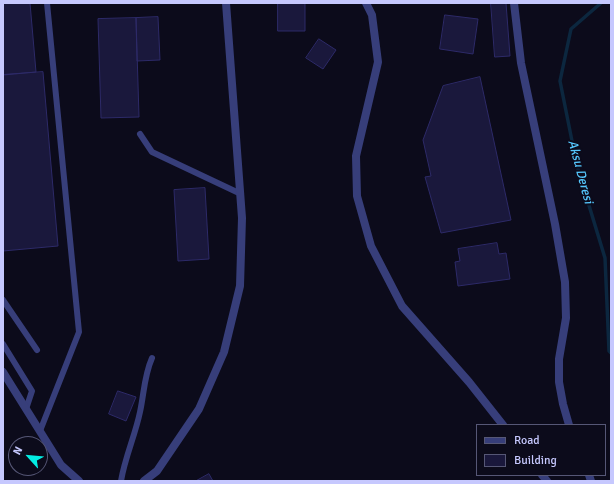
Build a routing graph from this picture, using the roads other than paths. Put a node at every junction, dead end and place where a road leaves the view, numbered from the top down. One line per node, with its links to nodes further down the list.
1 (47, 3): 15 (lane)
2 (226, 3): 6 (street)
3 (366, 3): 13 (street)
4 (514, 3): 14 (street)
5 (140, 134): 6 (lane)
6 (241, 194): 18 (street)
7 (3, 300): 9 (lane)
8 (3, 344): 12 (lane)
9 (37, 350)
10 (152, 358): 17 (lane)
11 (3, 372): 12 (street)
12 (26, 409): 15 (street)
13 (502, 424)
14 (569, 424)
15 (40, 431): 16 (street)
16 (79, 481)
17 (121, 481)
18 (144, 481)

